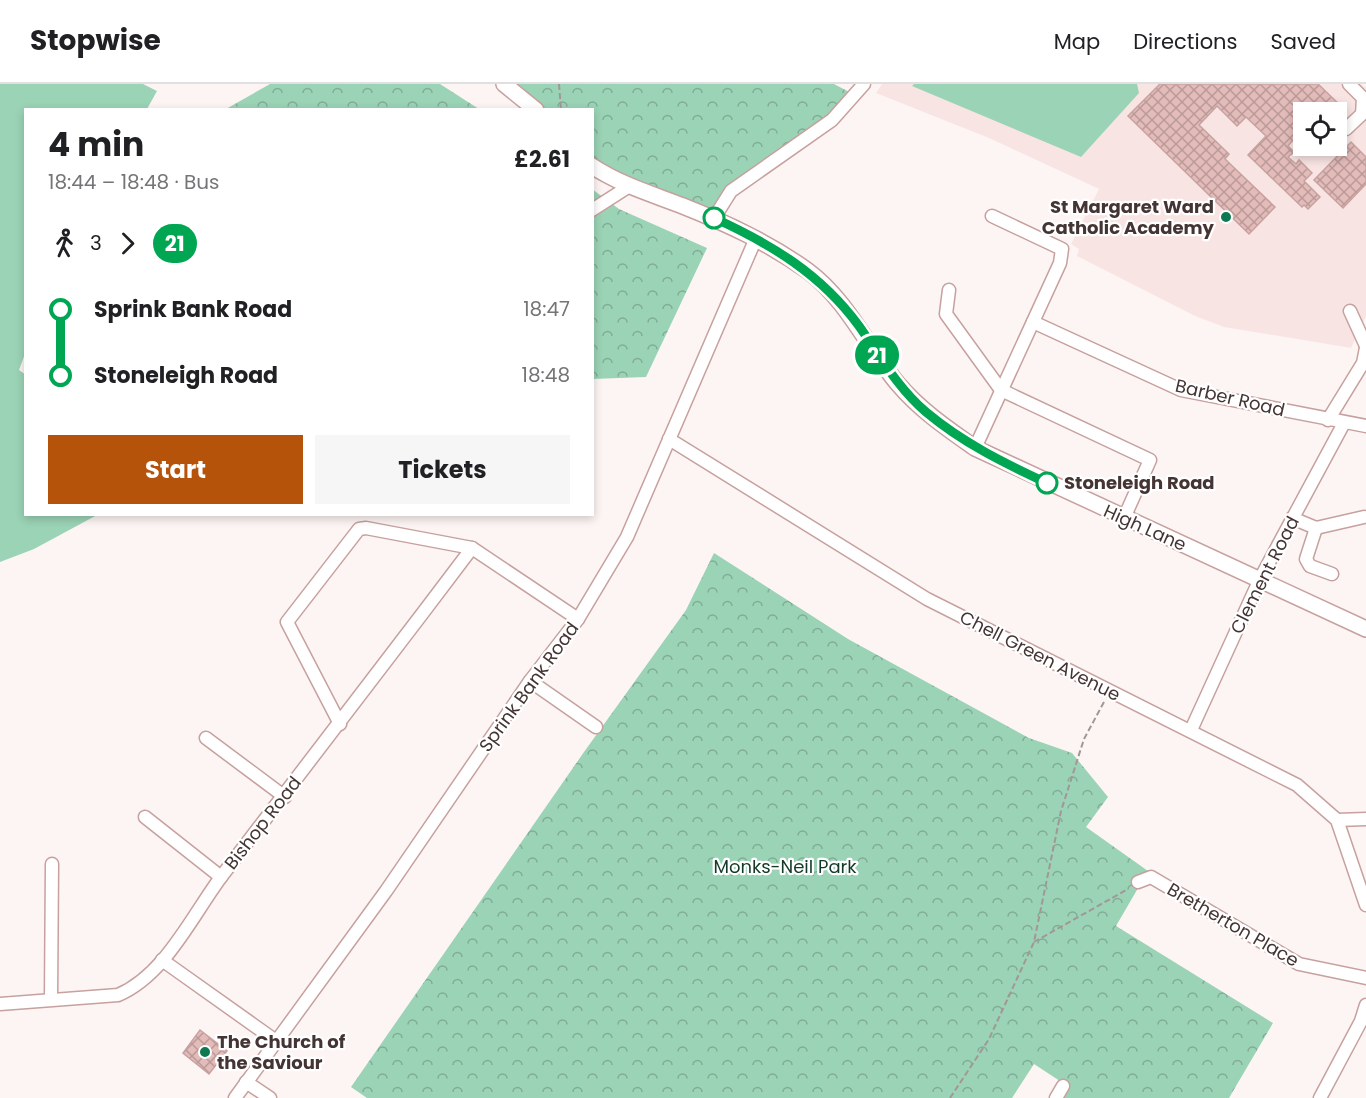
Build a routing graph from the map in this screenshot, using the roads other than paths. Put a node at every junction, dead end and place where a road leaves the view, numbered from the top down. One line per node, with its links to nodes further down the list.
1 (504, 84): 4 (main road)
2 (1348, 84): 5 (street)
3 (866, 85): 10 (street)
4 (534, 108)
5 (1347, 128)
6 (594, 166): 7 (main road, High Lane)
7 (628, 187): 8 (street); 10 (main road, High Lane)
8 (594, 209)
9 (993, 216): 14 (street)
10 (714, 218): 11 (main road, High Lane)
11 (756, 238): 20 (street, Sprink Bank Road); 21 (main road, High Lane)
12 (949, 290): 16 (street)
13 (1350, 310): 15 (street)
14 (1033, 322): 16 (street); 17 (street, Barber Road)
15 (1366, 347): 17 (street)
16 (1001, 390): 21 (street); 23 (street)
17 (1328, 420): 18 (street, Barber Road)
18 (1344, 423): 19 (street, Barber Road); 24 (street, Clement Road)
19 (1366, 426)
20 (669, 440): 29 (street, Sprink Bank Road); 34 (street, Chell Green Avenue)
21 (975, 448): 23 (main road, High Lane)
22 (1364, 517): 25 (street)
23 (1124, 518): 28 (main road, High Lane)
24 (1293, 518): 25 (street); 28 (street, Clement Road)
25 (1316, 528): 27 (street)
26 (472, 548): 29 (street); 32 (street, Bishop Road); 32 (street)
27 (1332, 574)
28 (1260, 579): 30 (main road, High Lane); 34 (street, Clement Road)
29 (578, 619): 31 (street, Sprink Bank Road)
30 (1366, 629)
31 (530, 681): 33 (street); 49 (street, Sprink Bank Road)
32 (339, 724): 36 (street, Bishop Road)
33 (596, 727)
34 (1191, 730): 39 (street, Chell Green Avenue)
35 (206, 738): 36 (street)
36 (285, 797): 41 (street, Bishop Road)
37 (145, 817): 41 (street)
38 (1366, 819): 39 (street)
39 (1337, 820): 43 (street, Chell Green Avenue)
40 (52, 864): 46 (street)
41 (221, 877): 44 (street, Bishop Road)
42 (1138, 882): 45 (street, Bretherton Place)
43 (1366, 905)
44 (162, 960): 46 (street, Bishop Road); 49 (street)
45 (1366, 978)
46 (51, 999): 47 (street, Bishop Road)
47 (0, 1004)
48 (1366, 1005): 55 (street)
49 (276, 1041): 50 (street, Sprink Bank Road)
50 (246, 1082): 52 (street, Sprink Bank Road); 53 (street)
51 (1063, 1086): 54 (street)
52 (235, 1098)
53 (270, 1098)
54 (1056, 1098)
55 (1320, 1098)

